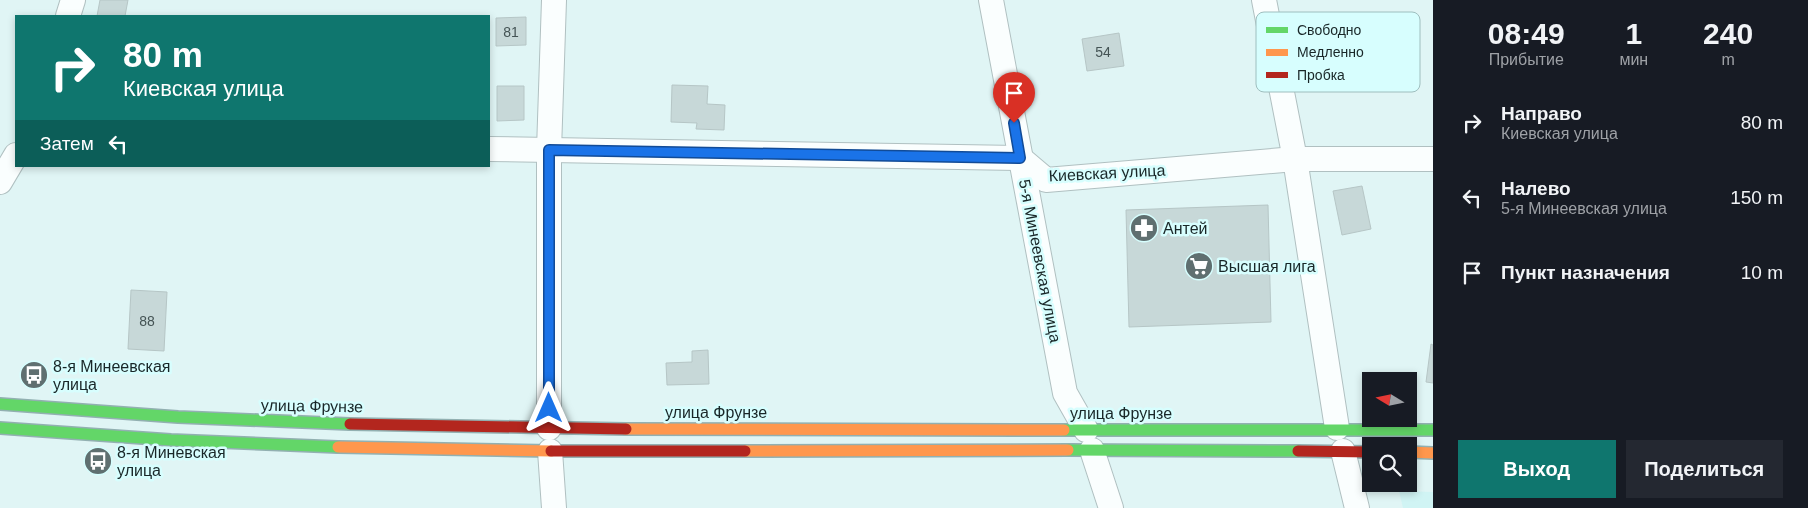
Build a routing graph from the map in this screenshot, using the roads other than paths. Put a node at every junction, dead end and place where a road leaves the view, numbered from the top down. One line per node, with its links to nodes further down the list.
1 (73, 0): 4 (street)
2 (554, 0): 7 (street)
3 (991, 0): 9 (street, 5-я Минеевская улица)
4 (68, 15)
5 (1282, 92): 10 (street)
6 (490, 148): 7 (street)
7 (549, 150): 9 (street); 17 (street)
8 (15, 157): 12 (street)
9 (1020, 158): 10 (street, Киевская улица); 18 (street, 5-я Минеевская улица)
10 (1295, 159): 11 (street, Киевская улица); 15 (street)
11 (1433, 159)
12 (0, 182)
13 (0, 404): 17 (highway, улица Фрунзе)
14 (0, 428): 17 (highway, улица Фрунзе)
15 (1337, 428): 16 (highway, улица Фрунзе); 18 (highway, улица Фрунзе); 19 (highway)
16 (1433, 430)
17 (550, 439): 18 (highway, улица Фрунзе); 18 (highway, улица Фрунзе); 23 (street)
18 (1089, 440): 19 (highway, улица Фрунзе); 24 (street, 5-я Минеевская улица)
19 (1343, 452): 20 (highway, улица Фрунзе); 25 (street)
20 (1362, 452)
21 (1417, 452): 22 (highway)
22 (1433, 453)
23 (554, 508)
24 (1111, 508)
25 (1357, 508)

